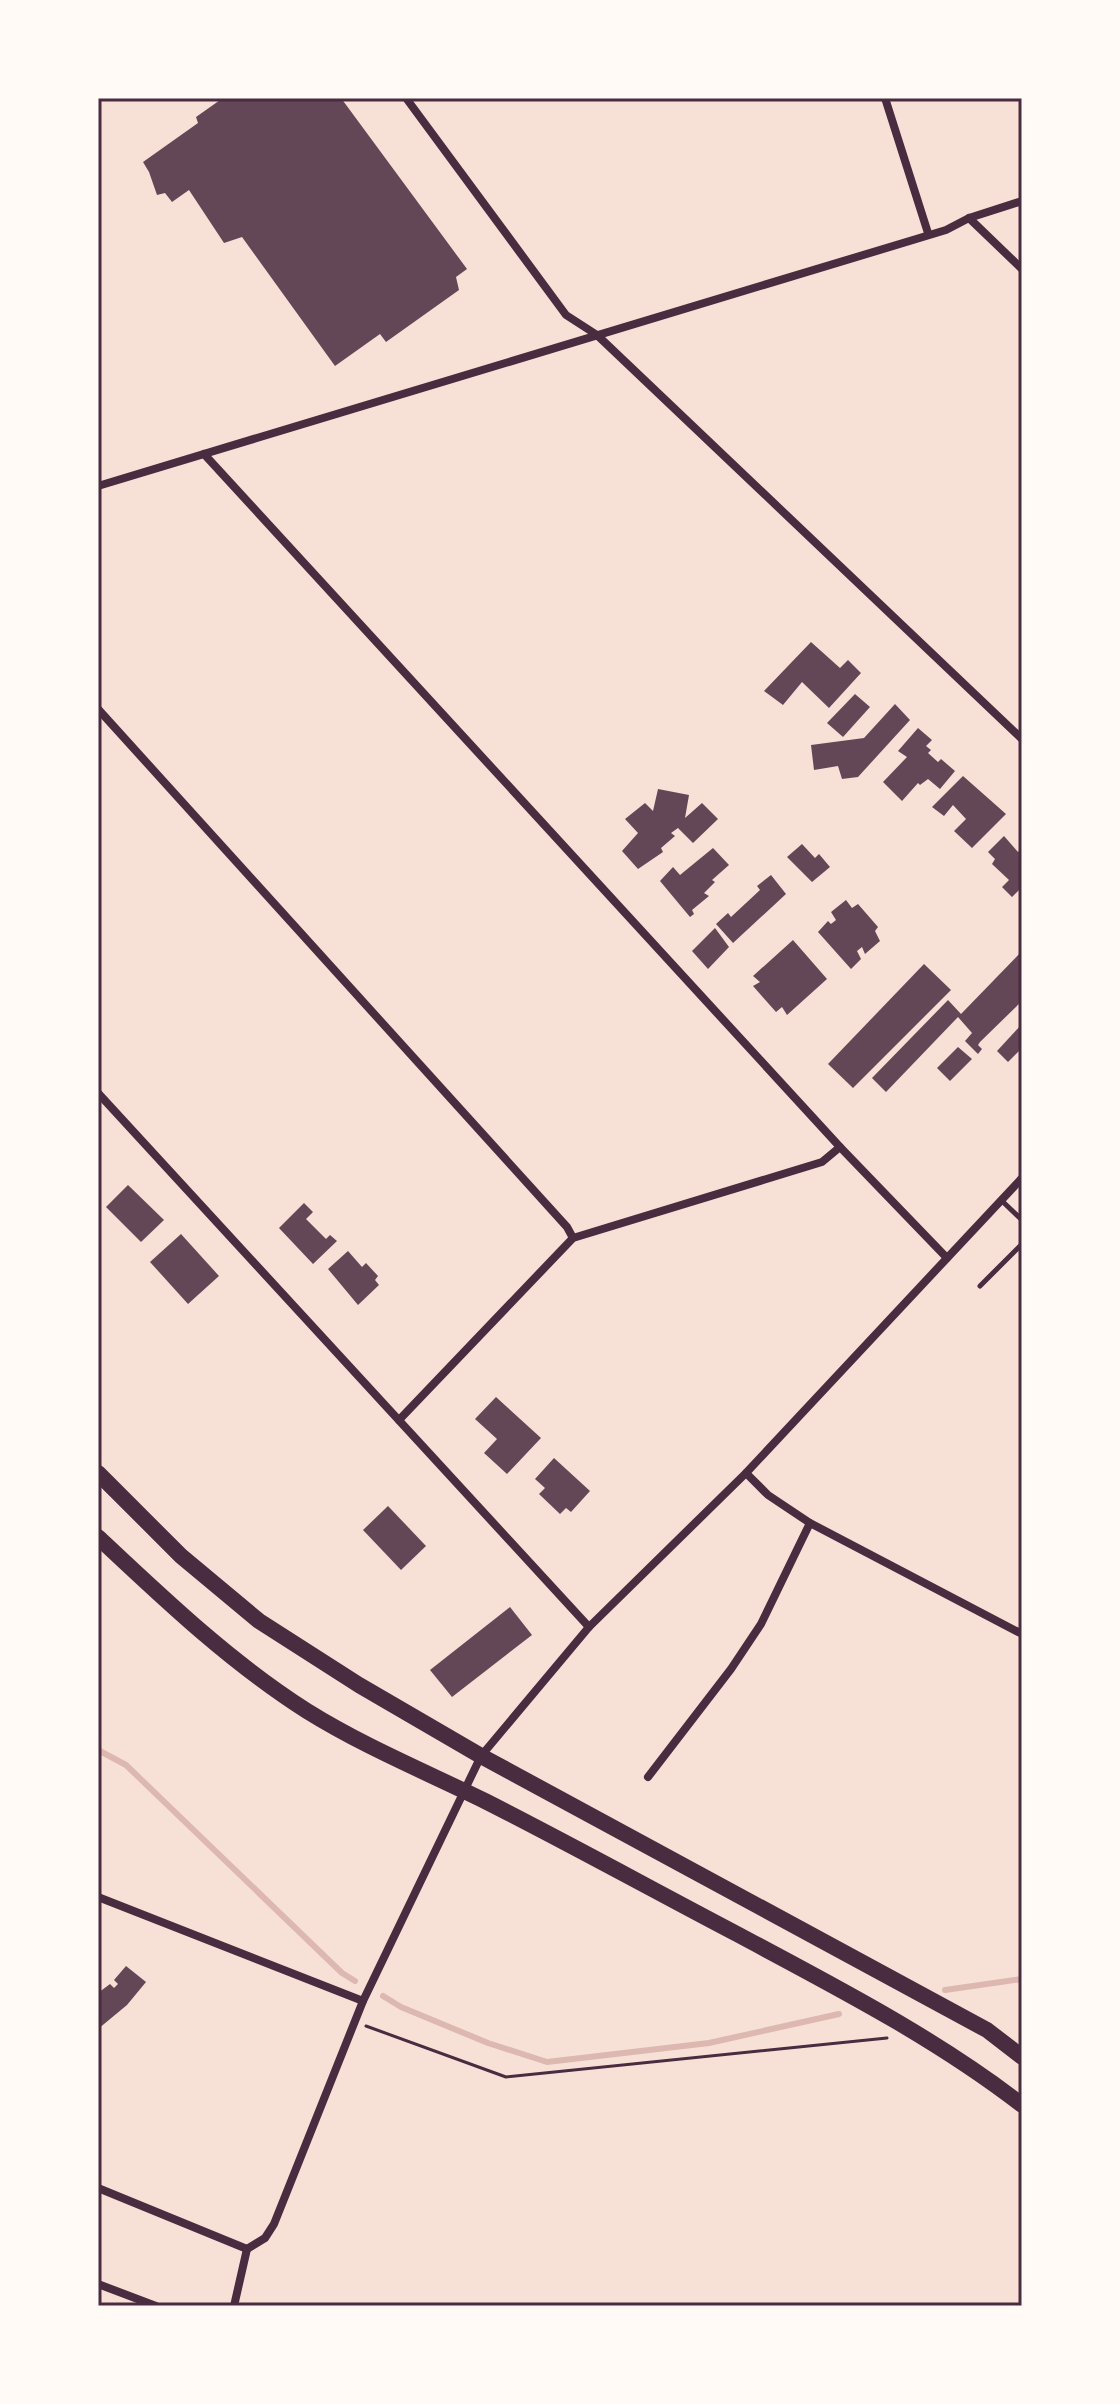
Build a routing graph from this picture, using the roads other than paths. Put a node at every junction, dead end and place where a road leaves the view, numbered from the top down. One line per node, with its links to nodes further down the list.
1 (406, 98): 7 (street)
2 (885, 98): 5 (street)
3 (1022, 201): 4 (street)
4 (969, 218): 5 (street); 6 (street)
5 (928, 233): 7 (street)
6 (1022, 269)
7 (597, 335): 8 (street); 11 (street)
8 (204, 454): 9 (street); 13 (street)
9 (98, 486)
10 (98, 709): 17 (street)
11 (1022, 739)
12 (98, 1093): 21 (street)
13 (840, 1147): 17 (street); 19 (street)
14 (1022, 1178): 15 (street)
15 (1001, 1200): 16 (lane); 19 (street)
16 (1022, 1220)
17 (573, 1238): 21 (street)
18 (1022, 1244): 20 (lane)
19 (947, 1258): 23 (street)
20 (980, 1286)
21 (399, 1420): 26 (street)
22 (98, 1473): 28 (main road)
23 (746, 1473): 24 (street); 26 (street)
24 (810, 1523): 27 (street); 29 (street)
25 (98, 1537): 30 (main road)
26 (589, 1627): 28 (street)
27 (1022, 1634)
28 (481, 1756): 30 (street); 33 (main road)
29 (648, 1777)
30 (463, 1790): 32 (street); 34 (main road)
31 (98, 1897): 32 (street)
32 (363, 2001): 36 (street)
33 (1022, 2057)
34 (1022, 2105)
35 (98, 2188): 36 (street)
36 (247, 2249): 39 (street)
37 (98, 2284): 38 (street)
38 (156, 2306)
39 (234, 2306)

